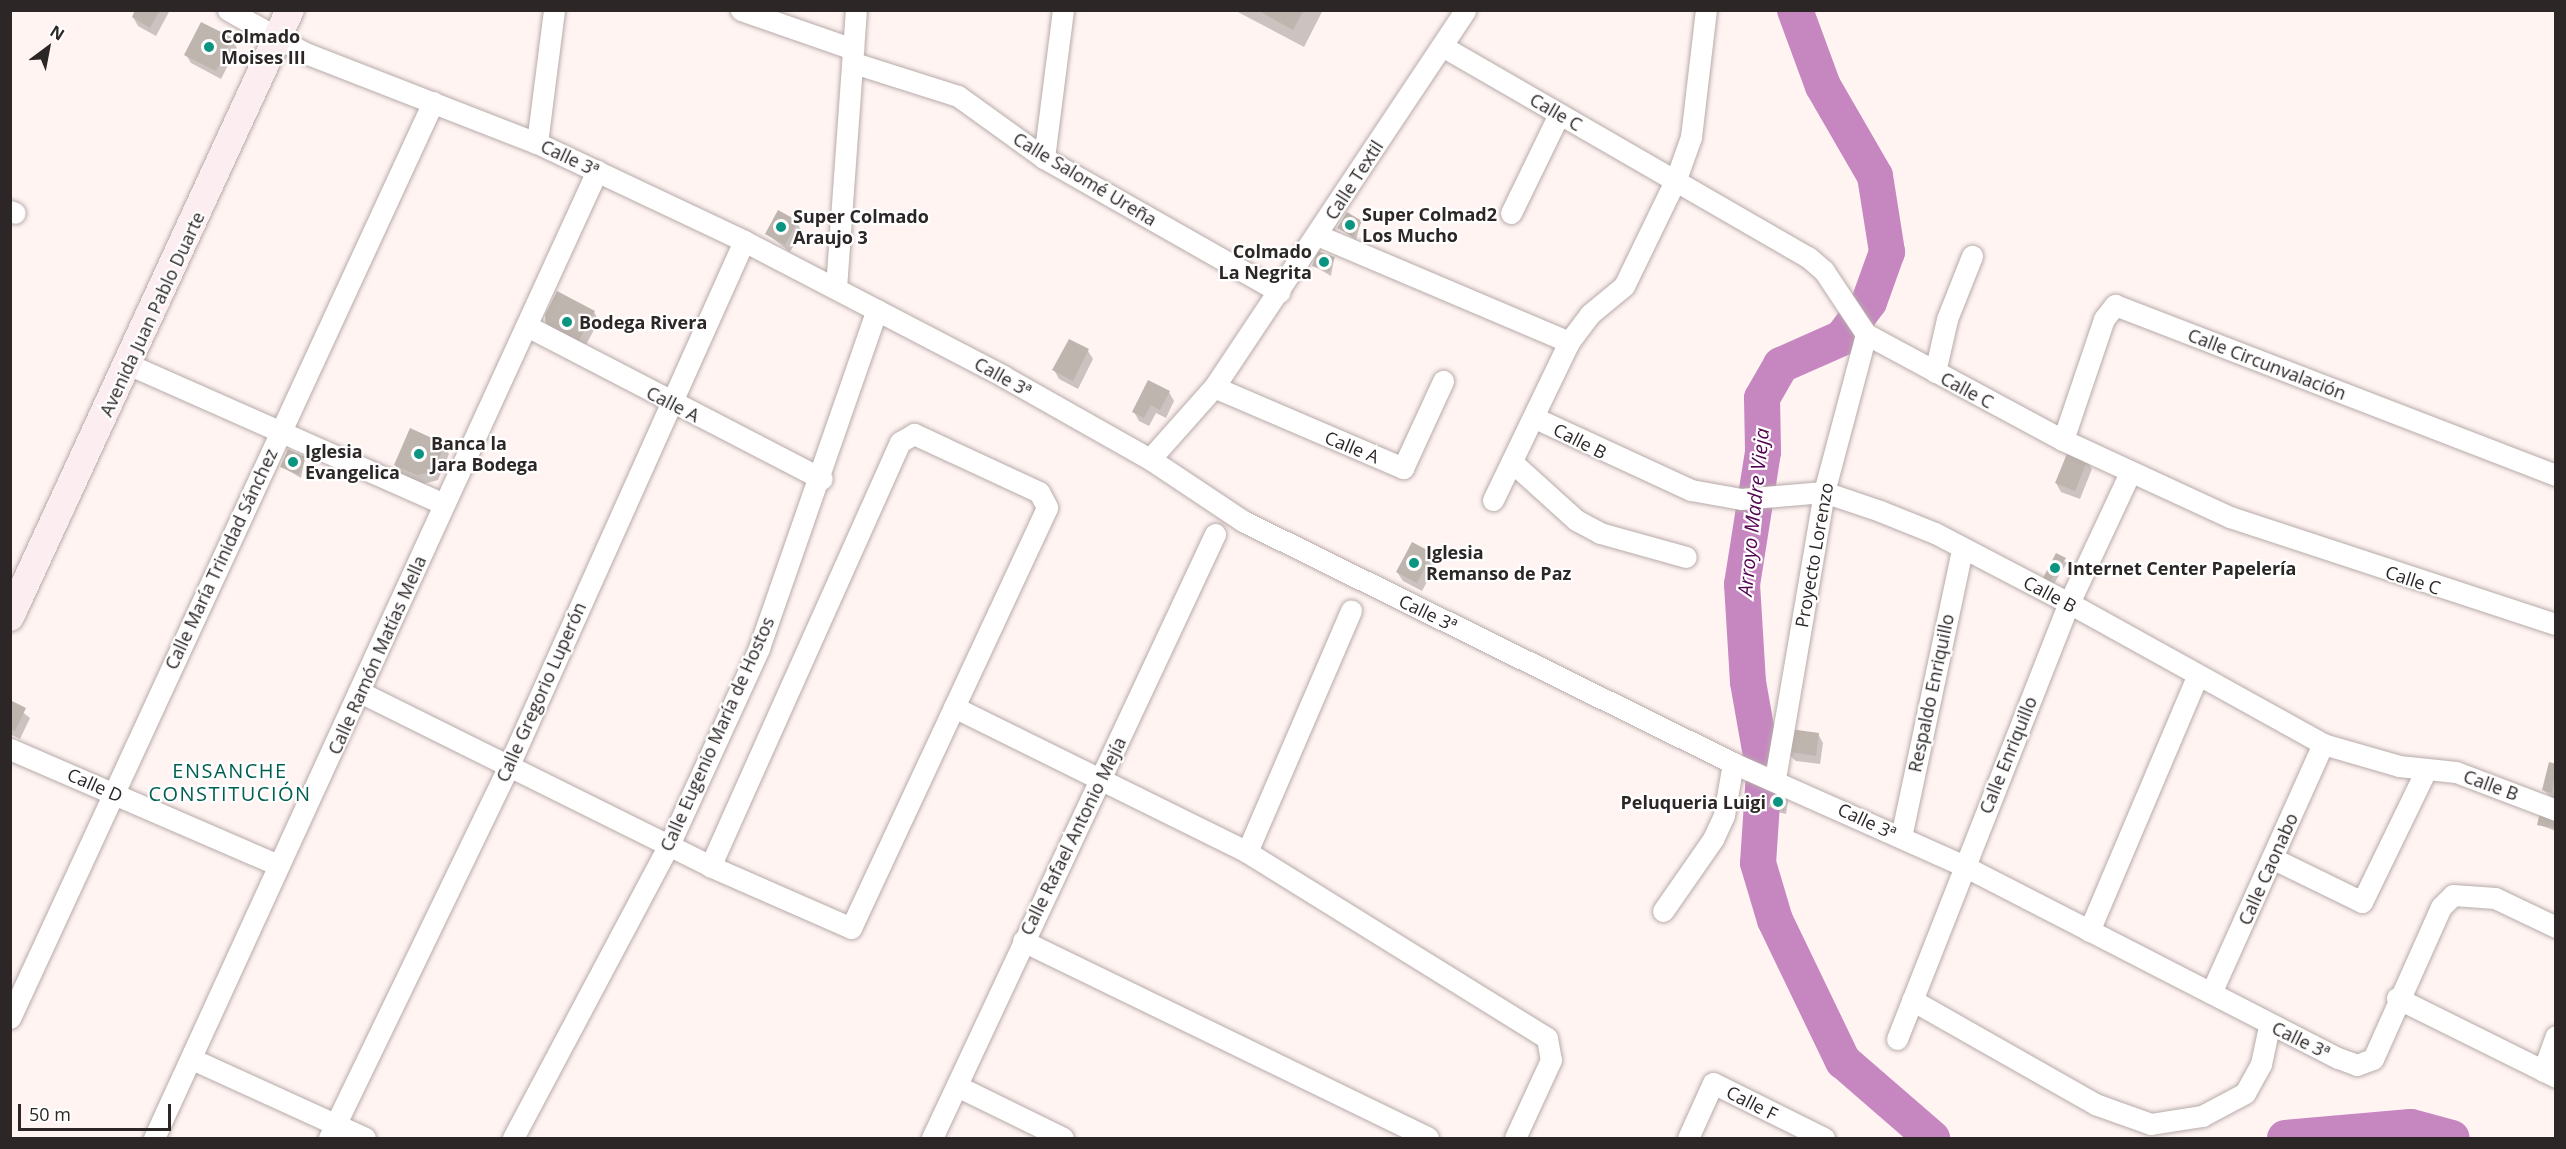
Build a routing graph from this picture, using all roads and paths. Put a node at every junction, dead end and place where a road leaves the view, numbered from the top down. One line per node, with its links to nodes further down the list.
1 (228, 10): 9 (street, Calle 3ª)
2 (290, 10): 9 (main road, Avenida Juan Pablo Duarte)
3 (555, 10): 14 (street)
4 (741, 10): 11 (street, Calle Salomé Ureña)
5 (856, 10): 11 (street)
6 (1063, 10): 15 (street)
7 (1465, 10): 10 (street, Calle Textil)
8 (1706, 10): 17 (street)
9 (279, 37): 12 (street, Calle 3ª); 28 (main road, Avenida Juan Pablo Duarte)
10 (1442, 46): 13 (street, Calle C); 19 (street, Calle Textil)
11 (854, 56): 15 (street, Calle Salomé Ureña); 22 (street)
12 (433, 102): 14 (street, Calle 3ª); 34 (street, Calle María Trinidad Sánchez)
13 (1559, 114): 17 (street, Calle C); 18 (street)
14 (537, 143): 16 (street, Calle 3ª)
15 (1044, 158): 23 (street, Calle Salomé Ureña)
16 (597, 171): 20 (street, Calle 3ª); 25 (street, Calle Ramón Matías Mella)
17 (1676, 179): 26 (street, Calle C); 27 (street)
18 (1511, 213)
19 (1317, 236): 23 (street, Calle Textil); 27 (street)
20 (744, 241): 22 (street, Calle 3ª); 32 (street, Calle Gregorio Luperón)
21 (1972, 256): 29 (street)
22 (836, 288): 24 (street, Calle 3ª)
23 (1280, 292): 31 (street, Calle Textil)
24 (877, 310): 36 (street, Calle 3ª); 40 (street, Calle Eugenio María de Hostos)
25 (527, 326): 32 (street, Calle A); 43 (street, Calle Ramón Matías Mella)
26 (1866, 334): 29 (street, Calle C); 41 (street, Proyecto Lorenzo)
27 (1569, 342): 33 (street)
28 (130, 365): 34 (street); 49 (main road, Avenida Juan Pablo Duarte)
29 (1935, 372): 35 (street, Calle C)
30 (1443, 381): 31 (street, Calle A)
31 (1214, 387): 36 (street, Calle Textil)
32 (668, 402): 40 (street, Calle A); 56 (street, Calle Gregorio Luperón)
33 (1535, 418): 37 (street); 41 (street, Calle B)
34 (280, 435): 43 (street); 61 (street, Calle María Trinidad Sánchez)
35 (2063, 440): 38 (street, Calle C); 39 (street, Calle Circunvalación)
36 (1150, 459): 57 (street, Calle 3ª)
37 (1513, 463): 42 (street); 46 (street)
38 (2129, 475): 47 (street, Calle Enriquillo); 50 (street, Calle C)
39 (2556, 475)
40 (822, 479): 64 (street, Calle Eugenio María de Hostos)
41 (1824, 492): 45 (street, Calle B); 59 (street, Proyecto Lorenzo)
42 (1493, 500)
43 (444, 504): 52 (street, Calle Ramón Matías Mella)
44 (1215, 534): 60 (street, Calle Rafael Antonio Mejía)
45 (1962, 549): 47 (street, Calle B); 63 (street, Respaldo Enriquillo)
46 (1686, 557)
47 (2069, 603): 51 (street, Calle B); 69 (street, Calle Enriquillo)
48 (1351, 610): 65 (street)
49 (10, 617)
50 (2556, 624)
51 (2197, 677): 54 (street, Calle B); 72 (street)
52 (362, 693): 56 (street); 67 (street, Calle Ramón Matías Mella)
53 (954, 707): 60 (street); 68 (street); 68 (street)
54 (2323, 744): 58 (street, Calle B); 66 (street, Calle Caonabo)
55 (10, 749): 61 (street, Calle D)
56 (509, 765): 64 (street); 84 (street, Calle Gregorio Luperón)
57 (1738, 765): 59 (street, Calle 3ª); 70 (street)
58 (2427, 770): 62 (street, Calle B); 66 (street)
59 (1775, 779): 63 (street, Calle 3ª)
60 (1101, 781): 65 (street); 73 (street, Calle Rafael Antonio Mejía)
61 (110, 792): 67 (street, Calle D); 77 (street, Calle María Trinidad Sánchez)
62 (2556, 810)
63 (1900, 837): 69 (street, Calle 3ª)
64 (669, 845): 68 (street); 87 (street, Calle Eugenio María de Hostos)
65 (1247, 852): 91 (street)
66 (2274, 859): 74 (street, Calle Caonabo)
67 (278, 865): 81 (street, Calle Ramón Matías Mella)
68 (710, 866)
69 (1964, 867): 72 (street, Calle 3ª); 76 (street, Calle Enriquillo)
70 (1663, 911)
71 (2556, 927): 75 (street, Calle 3ª)
72 (2089, 931): 74 (street, Calle 3ª)
73 (1023, 941): 83 (street, Calle Rafael Antonio Mejía); 90 (street)
74 (2211, 993): 78 (street, Calle 3ª)
75 (2397, 998): 78 (street, Calle 3ª); 82 (street)
76 (1912, 1000): 78 (street); 80 (street, Calle Enriquillo)
77 (10, 1017)
78 (2269, 1025)
79 (2556, 1036): 82 (street)
80 (1897, 1039)
81 (192, 1059): 84 (street); 85 (street, Calle Ramón Matías Mella)
82 (2549, 1074)
83 (957, 1086): 88 (street, Calle Rafael Antonio Mejía); 89 (street)
84 (333, 1131): 86 (street)
85 (154, 1138)
86 (366, 1138)
87 (513, 1138)
88 (932, 1138)
89 (1063, 1138)
90 (1428, 1138)
91 (1515, 1138)
92 (1688, 1138): 93 (street, Calle F)
93 (1824, 1138)

